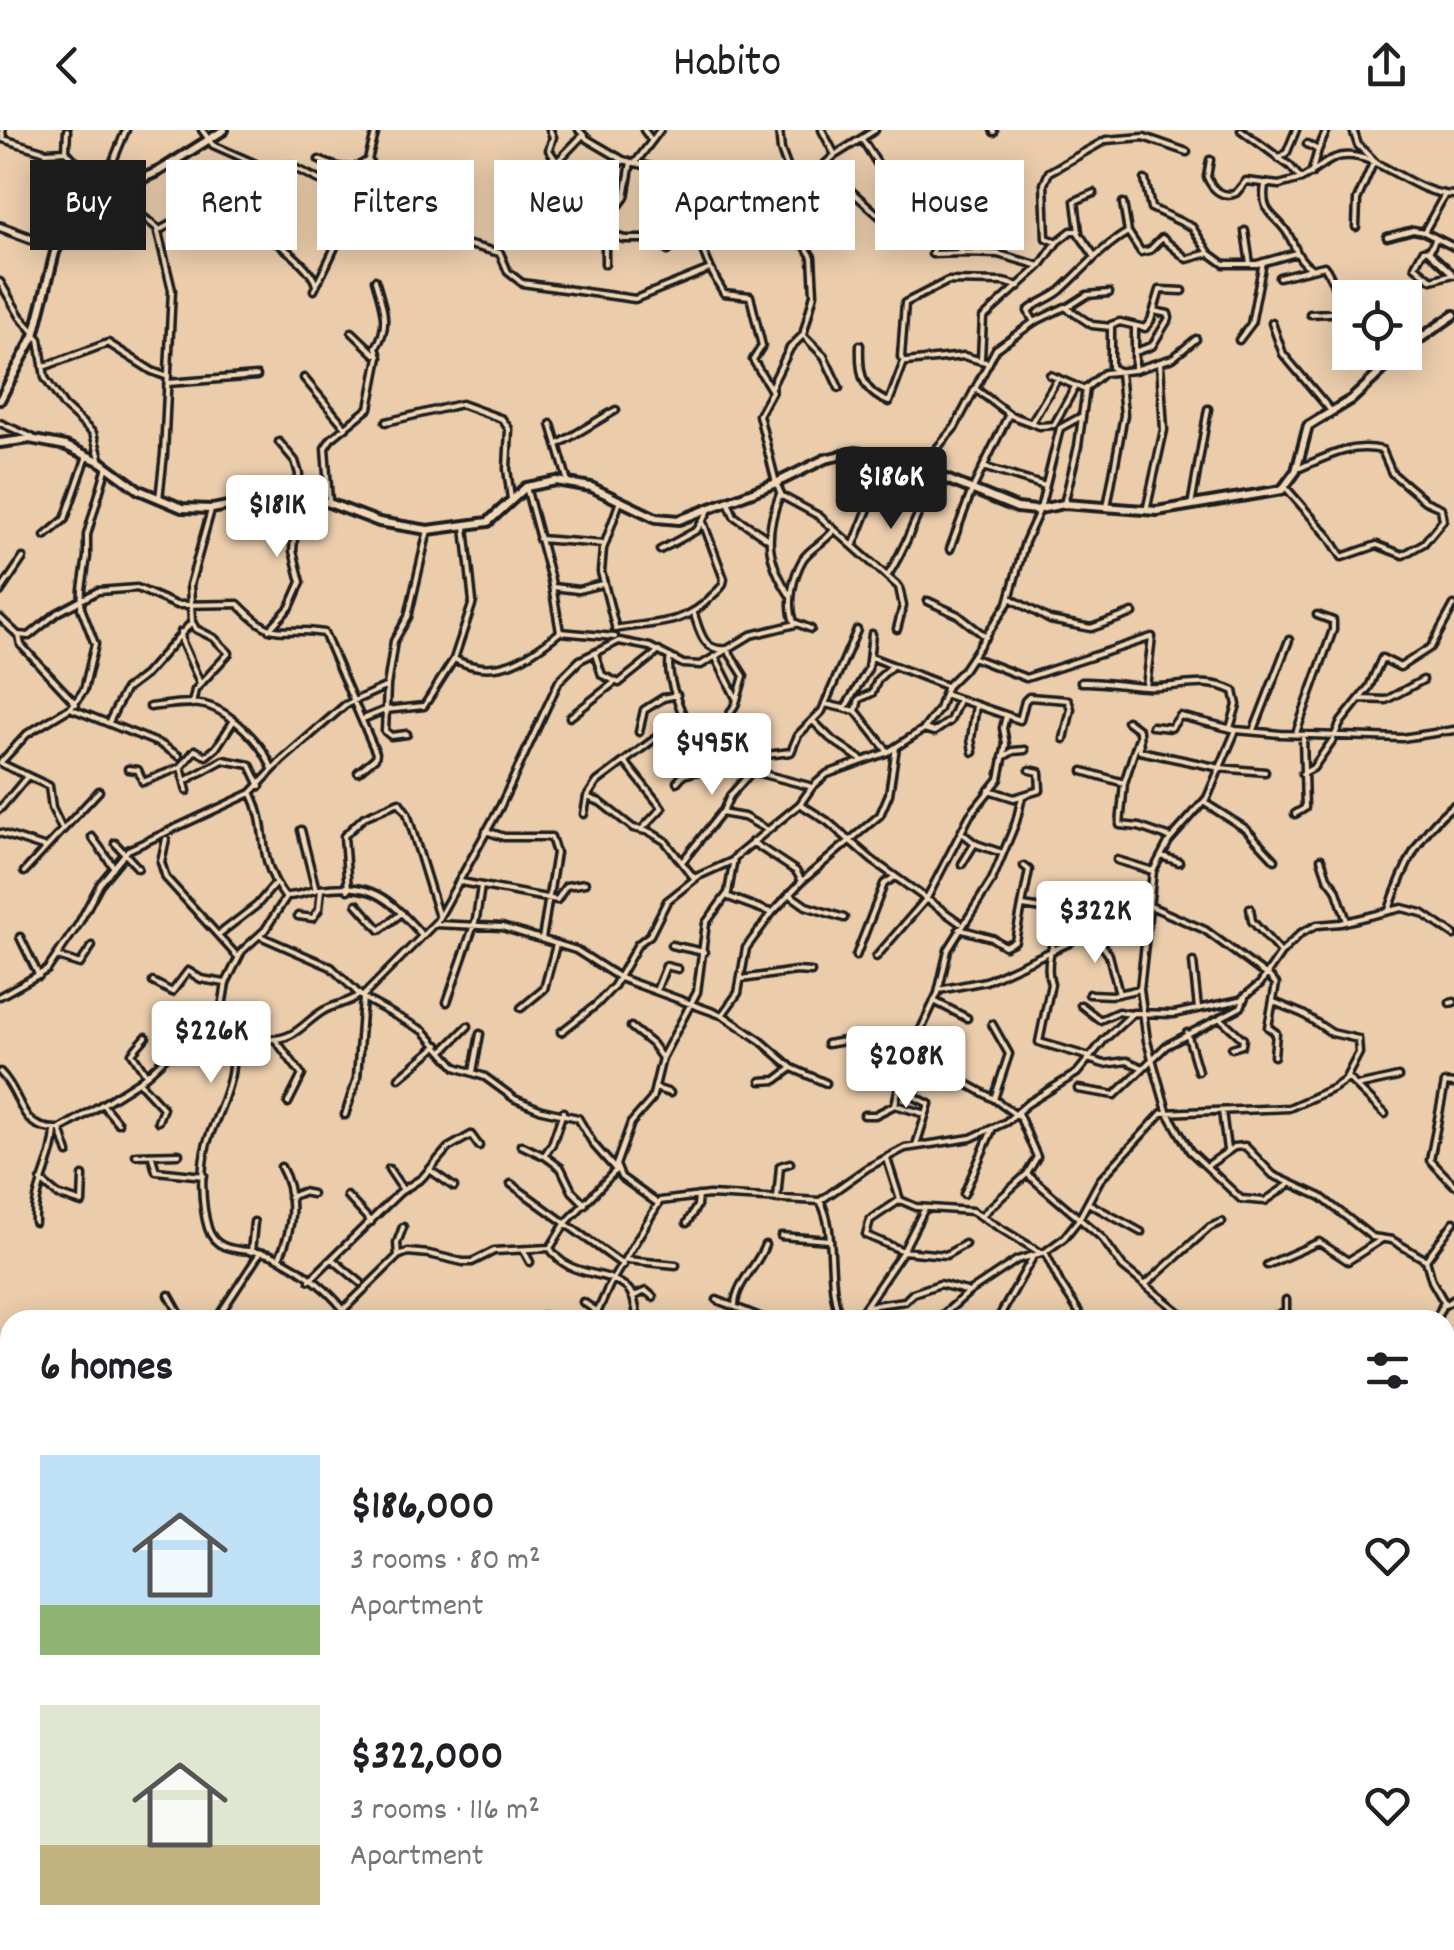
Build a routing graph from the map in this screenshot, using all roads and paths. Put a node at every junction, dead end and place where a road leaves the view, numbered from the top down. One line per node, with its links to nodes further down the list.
1 (2, 130): 23 (street)
2 (66, 130): 23 (street)
3 (126, 130): 28 (street)
4 (202, 130): 19 (street)
5 (224, 130): 19 (street)
6 (376, 130): 30 (street)
7 (550, 130): 17 (street)
8 (644, 130): 20 (street)
9 (660, 130): 20 (street)
10 (780, 130): 32 (street)
11 (822, 130): 25 (street)
12 (875, 130): 18 (street)
13 (1241, 130): 26 (street)
14 (1296, 130): 26 (street)
15 (1326, 130): 22 (street)
16 (1353, 130): 36 (street)
17 (581, 132): 31 (street)
18 (861, 138): 25 (street); 35 (street)
19 (208, 140): 29 (street); 41 (street)
20 (652, 141): 37 (street)
21 (1307, 144): 22 (street)
22 (1318, 150): 40 (street)
23 (66, 151): 27 (street)
24 (1187, 152): 64 (street)
25 (834, 155): 33 (street)
26 (1278, 159): 42 (street)
27 (74, 160)
28 (115, 160)
29 (248, 160)
30 (368, 160)
31 (623, 160): 37 (street); 38 (street)
32 (785, 160)
33 (829, 160)
34 (1210, 160): 44 (street)
35 (875, 161)
36 (1374, 161): 40 (street); 47 (street); 54 (street)
37 (633, 162): 39 (street); 49 (street)
38 (619, 164)
39 (639, 164)
40 (1311, 174): 42 (street)
41 (146, 176)
42 (1301, 179): 44 (street)
43 (1146, 180): 78 (street)
44 (1265, 184): 76 (street)
45 (1094, 193): 57 (street)
46 (1454, 195): 47 (street)
47 (1444, 196): 59 (street)
48 (1123, 203): 58 (street)
49 (619, 205)
50 (875, 212): 105 (street)
51 (146, 219): 55 (street)
52 (166, 226): 55 (street)
53 (0, 227): 62 (street)
54 (1356, 227)
55 (158, 230): 124 (street)
56 (1245, 231): 82 (street)
57 (1078, 232): 64 (street); 79 (street)
58 (1128, 232): 78 (street); 79 (street)
59 (1424, 232): 61 (street); 63 (street)
60 (619, 236): 74 (street)
61 (1387, 236)
62 (30, 238)
63 (1436, 238): 66 (street); 75 (street)
64 (1058, 242): 83 (street)
65 (474, 246): 84 (street)
66 (1454, 248)
67 (56, 250): 104 (street)
68 (284, 250): 69 (street)
69 (332, 250)
70 (605, 250): 81 (street)
71 (704, 250): 84 (street)
72 (933, 250): 77 (street)
73 (961, 250): 77 (street)
74 (668, 251)
75 (1428, 251): 86 (street); 86 (street)
76 (1296, 252): 80 (street); 85 (street)
77 (962, 253): 83 (street)
78 (1209, 253): 82 (street)
79 (1095, 257): 99 (street)
80 (1263, 262): 82 (street); 108 (street)
81 (605, 264)
82 (1250, 264)
83 (1040, 266): 91 (street)
84 (710, 268): 125 (street)
85 (1312, 268): 87 (street); 89 (street)
86 (1454, 274)
87 (1279, 278)
88 (375, 280): 111 (street)
89 (1332, 281)
90 (0, 282): 104 (street)
91 (1020, 286): 112 (street); 113 (street)
92 (1183, 292): 95 (street)
93 (1109, 294): 94 (street)
94 (1068, 307): 99 (street); 102 (street)
95 (1154, 311): 101 (street); 110 (street)
96 (1332, 313): 97 (street)
97 (1310, 314)
98 (1453, 317): 106 (street)
99 (1034, 322): 114 (street)
100 (1272, 323): 133 (street)
101 (1135, 326): 102 (street); 110 (street)
102 (1110, 327): 119 (street)
103 (352, 332): 111 (street)
104 (35, 334): 116 (street); 130 (street)
105 (803, 335): 125 (street); 127 (street)
106 (1422, 337)
107 (1196, 339): 115 (street)
108 (1239, 340)
109 (860, 346): 113 (street)
110 (1135, 352): 117 (street)
111 (379, 357): 140 (street)
112 (981, 358): 113 (street); 114 (street)
113 (904, 362)
114 (989, 362): 128 (street)
115 (1160, 362): 117 (street); 171 (street)
116 (43, 367): 124 (street); 147 (street)
117 (1135, 370): 119 (street)
118 (1382, 370): 133 (street)
119 (1120, 372): 129 (street); 168 (street)
120 (1050, 375): 123 (street)
121 (258, 376): 124 (street)
122 (304, 378): 140 (street)
123 (1058, 378): 126 (street); 138 (street)
124 (168, 380): 161 (street)
125 (771, 387): 153 (street)
126 (1075, 387): 129 (street); 138 (street)
127 (839, 388)
128 (977, 390): 134 (street); 149 (street)
129 (1085, 390): 135 (street)
130 (0, 400)
131 (1208, 409): 166 (street)
132 (616, 410): 144 (street)
133 (1331, 411): 150 (street)
134 (1009, 414): 138 (street); 148 (street)
135 (1082, 416): 154 (street); 165 (street)
136 (386, 422): 160 (street)
137 (0, 423): 141 (street)
138 (1031, 423)
139 (551, 424): 144 (street)
140 (346, 428): 164 (street)
141 (40, 440): 143 (street); 145 (street)
142 (279, 442): 158 (street)
143 (0, 443)
144 (557, 445): 152 (street)
145 (87, 456): 147 (street); 176 (street)
146 (890, 456): 149 (street); 153 (street); 180 (street)
147 (104, 464): 161 (street); 191 (street)
148 (983, 467): 154 (street); 157 (street)
149 (919, 469): 151 (street)
150 (1296, 470): 156 (street); 156 (street)
151 (936, 477): 157 (street); 184 (street)
152 (568, 482): 155 (street); 162 (street)
153 (776, 483): 159 (street); 163 (street)
154 (1046, 486): 170 (street)
155 (526, 487): 160 (street); 177 (street)
156 (1286, 488): 166 (street)
157 (972, 490): 170 (street); 181 (street)
158 (300, 492): 164 (street); 169 (street); 204 (street)
159 (780, 493): 175 (street); 178 (street)
160 (512, 499): 173 (street)
161 (159, 500): 169 (street)
162 (621, 500): 167 (street); 179 (street)
163 (729, 500): 167 (street); 178 (street)
164 (330, 501): 174 (street)
165 (1064, 504): 168 (street); 170 (street)
166 (1191, 506): 171 (street)
167 (710, 508): 172 (street)
168 (1108, 508): 171 (street)
169 (212, 509): 194 (street)
170 (1040, 509): 190 (street)
171 (1146, 511)
172 (702, 522): 182 (street); 196 (street)
173 (466, 526): 174 (street); 220 (street)
174 (428, 530): 226 (street)
175 (834, 530): 180 (street); 189 (street)
176 (46, 536)
177 (539, 539): 179 (street); 187 (street)
178 (768, 539): 189 (street)
179 (605, 544): 186 (street)
180 (854, 544): 184 (street)
181 (950, 549)
182 (660, 550)
183 (23, 558): 185 (street)
184 (888, 576): 203 (street)
185 (3, 582): 188 (street)
186 (602, 584): 187 (street); 202 (street)
187 (552, 587): 207 (street)
188 (0, 592)
189 (790, 598): 200 (street)
190 (1010, 598): 195 (street); 210 (street)
191 (81, 600): 194 (street); 209 (street); 238 (street)
192 (928, 601): 210 (street)
193 (1454, 605): 231 (street)
194 (190, 606): 199 (street); 204 (street)
195 (1133, 612)
196 (694, 614): 202 (street); 213 (street)
197 (1317, 614): 256 (street)
198 (0, 618): 209 (street)
199 (192, 622): 206 (street); 225 (street)
200 (796, 624): 201 (street); 213 (street)
201 (811, 628)
202 (615, 629): 211 (street)
203 (897, 629)
204 (269, 630): 234 (street)
205 (857, 630): 236 (street)
206 (181, 632): 225 (street); 247 (street)
207 (560, 632): 211 (street); 220 (street)
208 (872, 634): 216 (street)
209 (19, 635): 238 (street)
210 (986, 637): 218 (street)
211 (615, 639): 214 (street); 215 (street)
212 (1289, 640): 253 (street)
213 (727, 650): 219 (street); 232 (street)
214 (659, 651): 217 (street); 223 (street)
215 (594, 654): 223 (street); 307 (street)
216 (871, 656): 221 (street); 240 (street)
217 (670, 657): 219 (street); 229 (street)
218 (972, 657): 227 (street); 228 (street)
219 (716, 658): 232 (street)
220 (454, 659): 241 (street)
221 (892, 666): 227 (street); 242 (street)
222 (1423, 680): 231 (street)
223 (615, 682): 244 (street)
224 (1081, 682): 228 (street)
225 (200, 684): 235 (street)
226 (387, 686): 234 (street); 241 (street)
227 (947, 686): 230 (street)
228 (1146, 687): 252 (street)
229 (677, 694): 255 (street); 259 (street)
230 (944, 694): 233 (street); 251 (street)
231 (1360, 699): 260 (street)
232 (738, 700): 268 (street)
233 (959, 700): 237 (street); 251 (street)
234 (352, 701): 245 (street); 277 (street)
235 (192, 704): 239 (street); 248 (street)
236 (825, 704): 240 (street); 246 (street)
237 (976, 705): 243 (street); 265 (street)
238 (74, 706): 247 (street); 271 (street)
239 (150, 708)
240 (846, 708): 242 (street)
241 (384, 710): 245 (street); 257 (street)
242 (856, 710): 264 (street)
243 (1006, 716): 261 (street); 267 (street)
244 (570, 717)
245 (361, 720): 280 (street)
246 (813, 720): 269 (street); 282 (street)
247 (109, 722): 266 (street)
248 (234, 722): 272 (street); 277 (street)
249 (1127, 722): 258 (street)
250 (1152, 726): 252 (street)
251 (924, 729): 262 (street)
252 (1233, 729): 253 (street); 273 (street)
253 (1254, 730): 256 (street)
254 (1454, 730): 260 (street)
255 (639, 732)
256 (1299, 733): 260 (street); 283 (street)
257 (407, 734)
258 (1140, 734): 273 (street); 287 (street)
259 (697, 736)
260 (1336, 736): 283 (street)
261 (1064, 739)
262 (896, 747): 264 (street); 315 (street)
263 (1024, 750): 267 (street)
264 (888, 752): 269 (street)
265 (972, 752)
266 (179, 756)
267 (1004, 757): 290 (street)
268 (732, 760): 275 (street); 278 (street)
269 (863, 761): 289 (street)
270 (625, 762): 275 (street); 294 (street); 305 (street)
271 (0, 763): 284 (street)
272 (180, 767): 274 (street); 285 (street)
273 (1220, 768): 281 (street); 296 (street)
274 (128, 769)
275 (702, 770): 286 (street)
276 (1030, 770): 295 (street)
277 (272, 771): 288 (street)
278 (752, 771): 282 (street); 300 (street)
279 (1083, 771): 287 (street)
280 (358, 772)
281 (1265, 772)
282 (759, 773): 289 (street)
283 (1302, 774): 302 (street)
284 (26, 778): 299 (street); 303 (street)
285 (185, 781): 288 (street); 292 (street)
286 (677, 782)
287 (1124, 783): 311 (street)
288 (260, 786): 293 (street)
289 (812, 787): 297 (street)
290 (989, 790): 295 (street); 308 (street)
291 (100, 791): 303 (street)
292 (188, 791)
293 (252, 793): 319 (street); 338 (street)
294 (587, 797): 301 (street); 305 (street)
295 (1022, 797): 318 (street)
296 (1205, 802): 311 (street); 324 (street)
297 (800, 804): 306 (street); 315 (street)
298 (1454, 805): 353 (street)
299 (0, 809)
300 (722, 812): 306 (street); 325 (street)
301 (584, 814)
302 (1295, 814)
303 (62, 829): 317 (street)
304 (301, 830): 340 (street)
305 (641, 830): 325 (street)
306 (768, 830): 314 (street)
307 (486, 831): 336 (street); 346 (street)
308 (960, 832): 316 (street); 347 (street)
309 (0, 833): 317 (street)
310 (92, 837): 328 (street)
311 (1172, 838): 320 (street)
312 (166, 839): 364 (street)
313 (115, 842): 319 (street)
314 (752, 842): 322 (street); 335 (street)
315 (850, 842): 333 (street); 335 (street)
316 (975, 843): 318 (street); 327 (street)
317 (46, 848): 332 (street)
318 (1002, 852): 362 (street)
319 (124, 854): 328 (street); 330 (street)
320 (1162, 856): 326 (street); 331 (street)
321 (1321, 859): 359 (street)
322 (732, 860): 334 (street); 344 (street)
323 (1118, 860): 331 (street)
324 (1275, 860)
325 (682, 862): 334 (street)
326 (1179, 862)
327 (962, 864)
328 (113, 866): 376 (street)
329 (1024, 866): 350 (street)
330 (138, 868)
331 (1153, 870): 343 (street)
332 (24, 872)
333 (897, 877): 347 (street); 377 (street)
334 (696, 878): 385 (street)
335 (802, 881): 342 (street)
336 (461, 882): 339 (street); 357 (street)
337 (586, 883): 346 (street)
338 (275, 884): 345 (street); 364 (street)
339 (481, 886): 346 (street); 361 (street)
340 (318, 889): 341 (street); 345 (street); 356 (street)
341 (348, 890): 354 (street); 357 (street)
342 (789, 894): 355 (street); 358 (street)
343 (1149, 894): 349 (street); 363 (street)
344 (726, 896): 355 (street); 373 (street)
345 (285, 897): 366 (street)
346 (548, 898): 369 (street)
347 (927, 898): 362 (street); 379 (street)
348 (356, 904): 354 (street)
349 (1148, 905): 383 (street); 389 (street)
350 (1024, 906): 352 (street); 362 (street)
351 (1250, 908): 375 (street)
352 (1063, 910): 363 (street); 374 (street)
353 (1389, 910): 359 (street); 365 (street)
354 (402, 913): 367 (street)
355 (772, 914): 386 (street)
356 (298, 916)
357 (439, 916): 360 (street)
358 (844, 918)
359 (1347, 921): 375 (street)
360 (434, 924): 361 (street); 367 (street)
361 (475, 924): 369 (street); 398 (street)
362 (960, 927): 390 (street)
363 (1088, 928): 374 (street); 393 (street)
364 (218, 934): 378 (street)
365 (1454, 935)
366 (260, 936): 378 (street); 395 (street)
367 (422, 936): 395 (street)
368 (20, 938): 384 (street)
369 (542, 938): 370 (street)
370 (556, 945): 385 (street); 402 (street)
371 (671, 945): 373 (street)
372 (92, 946): 376 (street)
373 (704, 952): 400 (street)
374 (1051, 952): 390 (street); 427 (street)
375 (1281, 953): 383 (street)
376 (56, 956): 384 (street)
377 (856, 956)
378 (238, 957): 388 (street)
379 (876, 957)
380 (1192, 962): 403 (street)
381 (678, 969): 391 (street)
382 (811, 972): 386 (street)
383 (1268, 975): 396 (street); 399 (street)
384 (39, 976): 394 (street)
385 (620, 978): 391 (street); 413 (street)
386 (742, 980): 405 (street)
387 (153, 982): 388 (street)
388 (226, 984): 410 (street)
389 (1140, 989): 393 (street); 404 (street)
390 (939, 990): 397 (street)
391 (656, 991): 400 (street)
392 (1089, 994): 393 (street)
393 (1119, 994)
394 (0, 996)
395 (361, 996): 417 (street); 419 (street); 457 (street)
396 (1245, 997): 403 (street); 408 (street)
397 (934, 1001): 407 (street); 424 (street)
398 (448, 1002)
399 (1274, 1002): 425 (street); 438 (street)
400 (692, 1003): 405 (street); 426 (street)
401 (1081, 1005): 406 (street)
402 (520, 1008)
403 (1198, 1009): 404 (street)
404 (1144, 1013): 406 (street); 420 (street)
405 (722, 1014): 430 (street)
406 (1131, 1014): 427 (street)
407 (967, 1018)
408 (1220, 1018): 414 (street); 421 (street)
409 (992, 1024): 448 (street)
410 (220, 1026): 417 (street); 435 (street); 482 (street)
411 (468, 1026): 423 (street)
412 (631, 1027): 426 (street)
413 (560, 1032)
414 (1187, 1033): 422 (street); 431 (street)
415 (480, 1034): 433 (street)
416 (146, 1038): 435 (street)
417 (275, 1039): 449 (street)
418 (827, 1044): 440 (street)
419 (438, 1045): 423 (street); 437 (street)
420 (1149, 1048): 422 (street); 428 (street)
421 (1232, 1048)
422 (1161, 1050): 428 (street)
423 (443, 1051): 433 (street)
424 (910, 1052): 434 (street); 448 (street)
425 (1274, 1056)
426 (662, 1058): 445 (street)
427 (1089, 1058): 429 (street); 455 (street)
428 (1154, 1058): 429 (street); 453 (street)
429 (1144, 1067): 446 (street)
430 (792, 1068): 439 (street); 442 (street)
431 (1198, 1071)
432 (0, 1072): 462 (street)
433 (473, 1072): 454 (street)
434 (902, 1072): 440 (street); 459 (street)
435 (146, 1075): 441 (street)
436 (1398, 1077): 444 (street)
437 (400, 1078)
438 (1346, 1078): 444 (street); 452 (street)
439 (761, 1080)
440 (900, 1080): 450 (street)
441 (139, 1081): 451 (street); 460 (street)
442 (826, 1083)
443 (1454, 1084): 486 (street)
444 (1357, 1086): 456 (street)
445 (655, 1088): 447 (street); 479 (street)
446 (1078, 1089)
447 (670, 1093)
448 (994, 1098): 455 (street)
449 (288, 1102)
450 (894, 1104): 458 (street); 459 (street)
451 (103, 1105): 461 (street); 462 (street)
452 (1222, 1110): 453 (street); 467 (street)
453 (1166, 1111): 475 (street); 497 (street)
454 (563, 1112): 471 (street); 479 (street)
455 (1017, 1114): 463 (street); 480 (street)
456 (1386, 1114)
457 (346, 1115)
458 (864, 1115)
459 (926, 1115): 464 (street)
460 (158, 1121)
461 (118, 1123)
462 (57, 1130): 468 (street); 483 (street)
463 (992, 1130): 464 (street); 490 (street)
464 (916, 1145): 473 (street)
465 (479, 1146): 478 (street)
466 (521, 1146): 471 (street)
467 (1228, 1150): 475 (street); 485 (street)
468 (68, 1153)
469 (180, 1154): 472 (street)
470 (136, 1155): 472 (street)
471 (544, 1156): 499 (street)
472 (152, 1157): 482 (street)
473 (886, 1160): 495 (street); 496 (street)
474 (790, 1163): 494 (street)
475 (1207, 1166): 485 (street)
476 (280, 1167): 493 (street)
477 (389, 1169): 488 (street)
478 (430, 1170): 487 (street); 488 (street)
479 (616, 1170): 498 (street); 499 (street)
480 (1027, 1174): 501 (street); 502 (street)
481 (83, 1176): 483 (street)
482 (204, 1176): 520 (street)
483 (40, 1181): 503 (street)
484 (511, 1184): 509 (street)
485 (1290, 1184): 513 (street)
486 (1454, 1185)
487 (454, 1187)
488 (402, 1190): 505 (street)
489 (312, 1194): 493 (street)
490 (964, 1194)
491 (347, 1196): 505 (street)
492 (698, 1196): 494 (street); 498 (street); 508 (street)
493 (290, 1197): 525 (street)
494 (777, 1199): 496 (street)
495 (900, 1200): 501 (street); 519 (street)
496 (820, 1202): 514 (street)
497 (1086, 1203): 502 (street); 511 (street)
498 (656, 1204): 529 (street)
499 (585, 1205): 509 (street)
500 (924, 1210): 519 (street)
501 (982, 1216): 521 (street)
502 (1079, 1218): 521 (street); 535 (street)
503 (34, 1222)
504 (254, 1222): 520 (street)
505 (371, 1222): 526 (street)
506 (1222, 1222): 535 (street)
507 (1454, 1222): 527 (street)
508 (687, 1223)
509 (565, 1224): 517 (street); 529 (street)
510 (402, 1227): 524 (street)
511 (1141, 1232)
512 (781, 1236): 514 (street)
513 (1382, 1239): 527 (street); 531 (street)
514 (829, 1240): 554 (street)
515 (965, 1244): 519 (street)
516 (765, 1245): 544 (street)
517 (550, 1248): 518 (street); 533 (street)
518 (524, 1251): 524 (street); 528 (street)
519 (902, 1251): 546 (street)
520 (251, 1252): 522 (street)
521 (1043, 1252): 523 (street); 558 (street)
522 (260, 1253): 525 (street); 548 (street)
523 (1034, 1255): 536 (street); 557 (street)
524 (398, 1256): 549 (street)
525 (278, 1258): 532 (street)
526 (332, 1259): 532 (street); 534 (street)
527 (1426, 1260): 545 (street)
528 (530, 1262)
529 (625, 1263): 530 (street); 533 (street)
530 (676, 1265)
531 (1267, 1265)
532 (310, 1280): 549 (street)
533 (612, 1280): 538 (street); 551 (street)
534 (361, 1283)
535 (1146, 1284): 559 (street)
536 (968, 1292): 546 (street); 556 (street)
537 (168, 1295): 547 (street)
538 (632, 1297): 539 (street); 552 (street)
539 (653, 1298)
540 (1454, 1299): 545 (street)
541 (717, 1300): 544 (street)
542 (1286, 1300): 560 (street)
543 (583, 1302): 550 (street)
544 (734, 1305): 553 (street)
545 (1445, 1305): 561 (street)
546 (868, 1306): 555 (street)
547 (178, 1310)
548 (223, 1310)
549 (344, 1310)
550 (595, 1310)
551 (599, 1310)
552 (635, 1310)
553 (745, 1310)
554 (837, 1310)
555 (865, 1310)
556 (948, 1310)
557 (1003, 1310)
558 (1077, 1310)
559 (1176, 1310)
560 (1286, 1310)
561 (1442, 1310)

